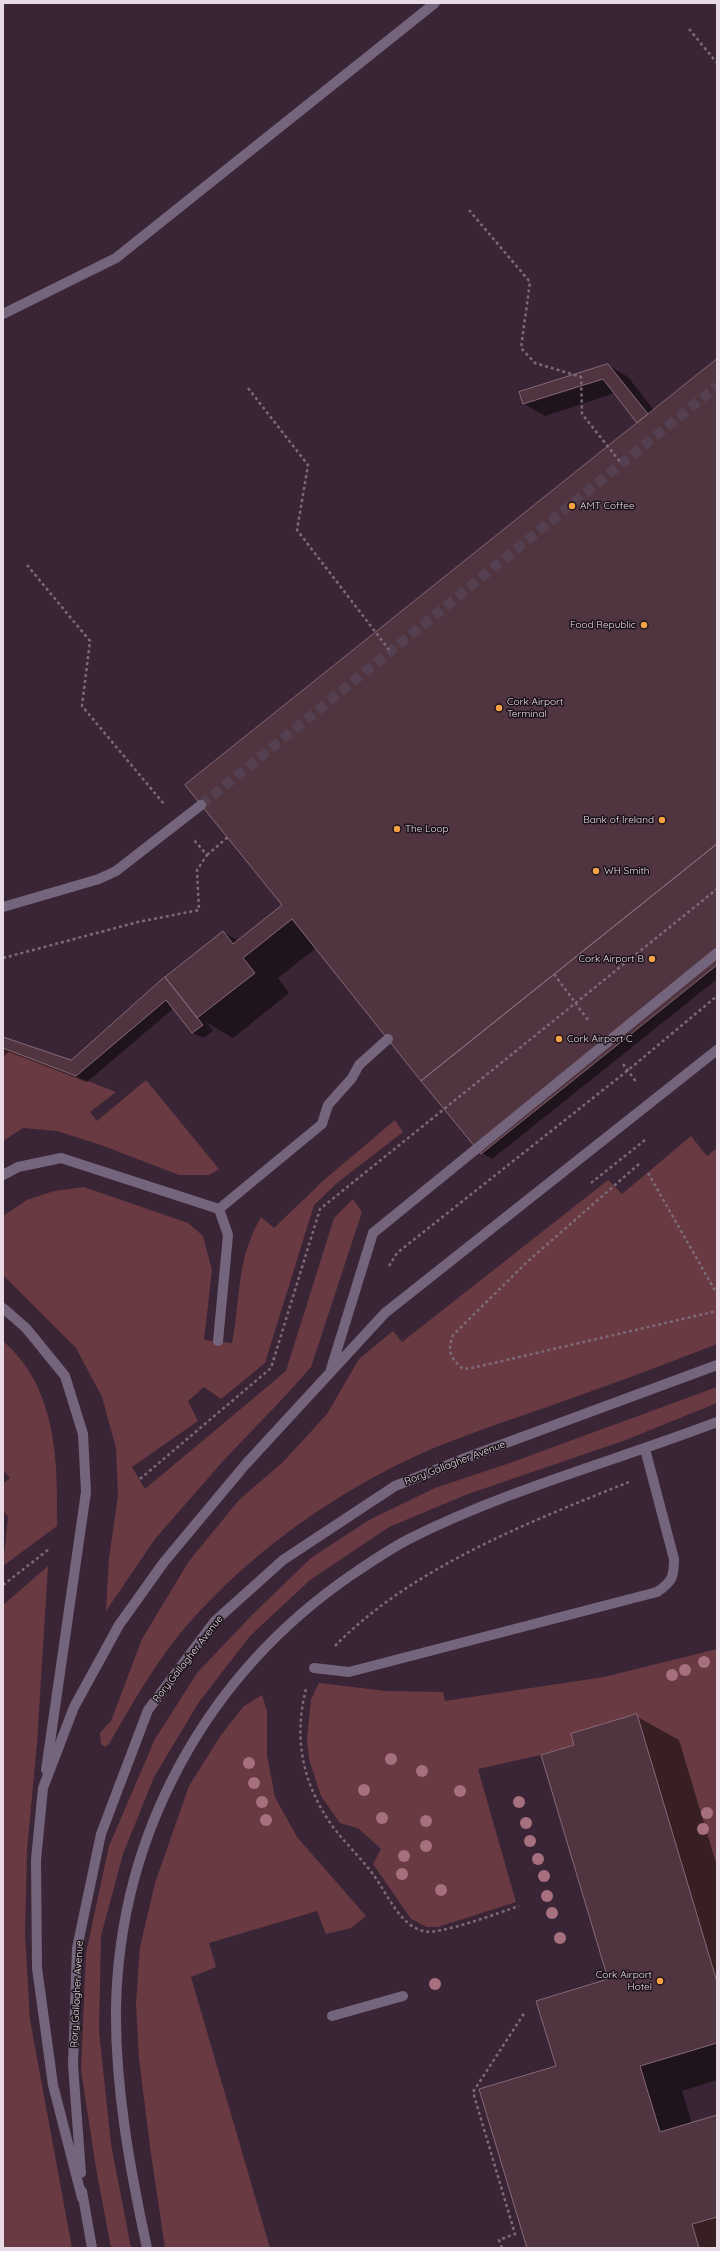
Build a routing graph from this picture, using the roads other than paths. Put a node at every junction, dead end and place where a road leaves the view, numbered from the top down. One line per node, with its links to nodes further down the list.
1 (436, 3): 2 (street)
2 (3, 314)
3 (201, 805): 4 (street)
4 (3, 907)
5 (717, 953): 13 (street)
6 (388, 1039): 9 (street)
7 (717, 1050): 13 (street)
8 (3, 1175): 9 (street)
9 (219, 1209): 11 (street)
10 (3, 1308): 17 (street)
11 (218, 1341)
12 (717, 1365): 20 (street, Rory Gallagher Avenue)
13 (330, 1371): 17 (street)
14 (717, 1422): 15 (street)
15 (645, 1449): 16 (street); 22 (street)
16 (314, 1668)
17 (43, 1788): 20 (street)
18 (402, 1996): 19 (street)
19 (332, 2016)
20 (82, 2198): 21 (street, Rory Gallagher Avenue)
21 (92, 2248)
22 (147, 2248)

